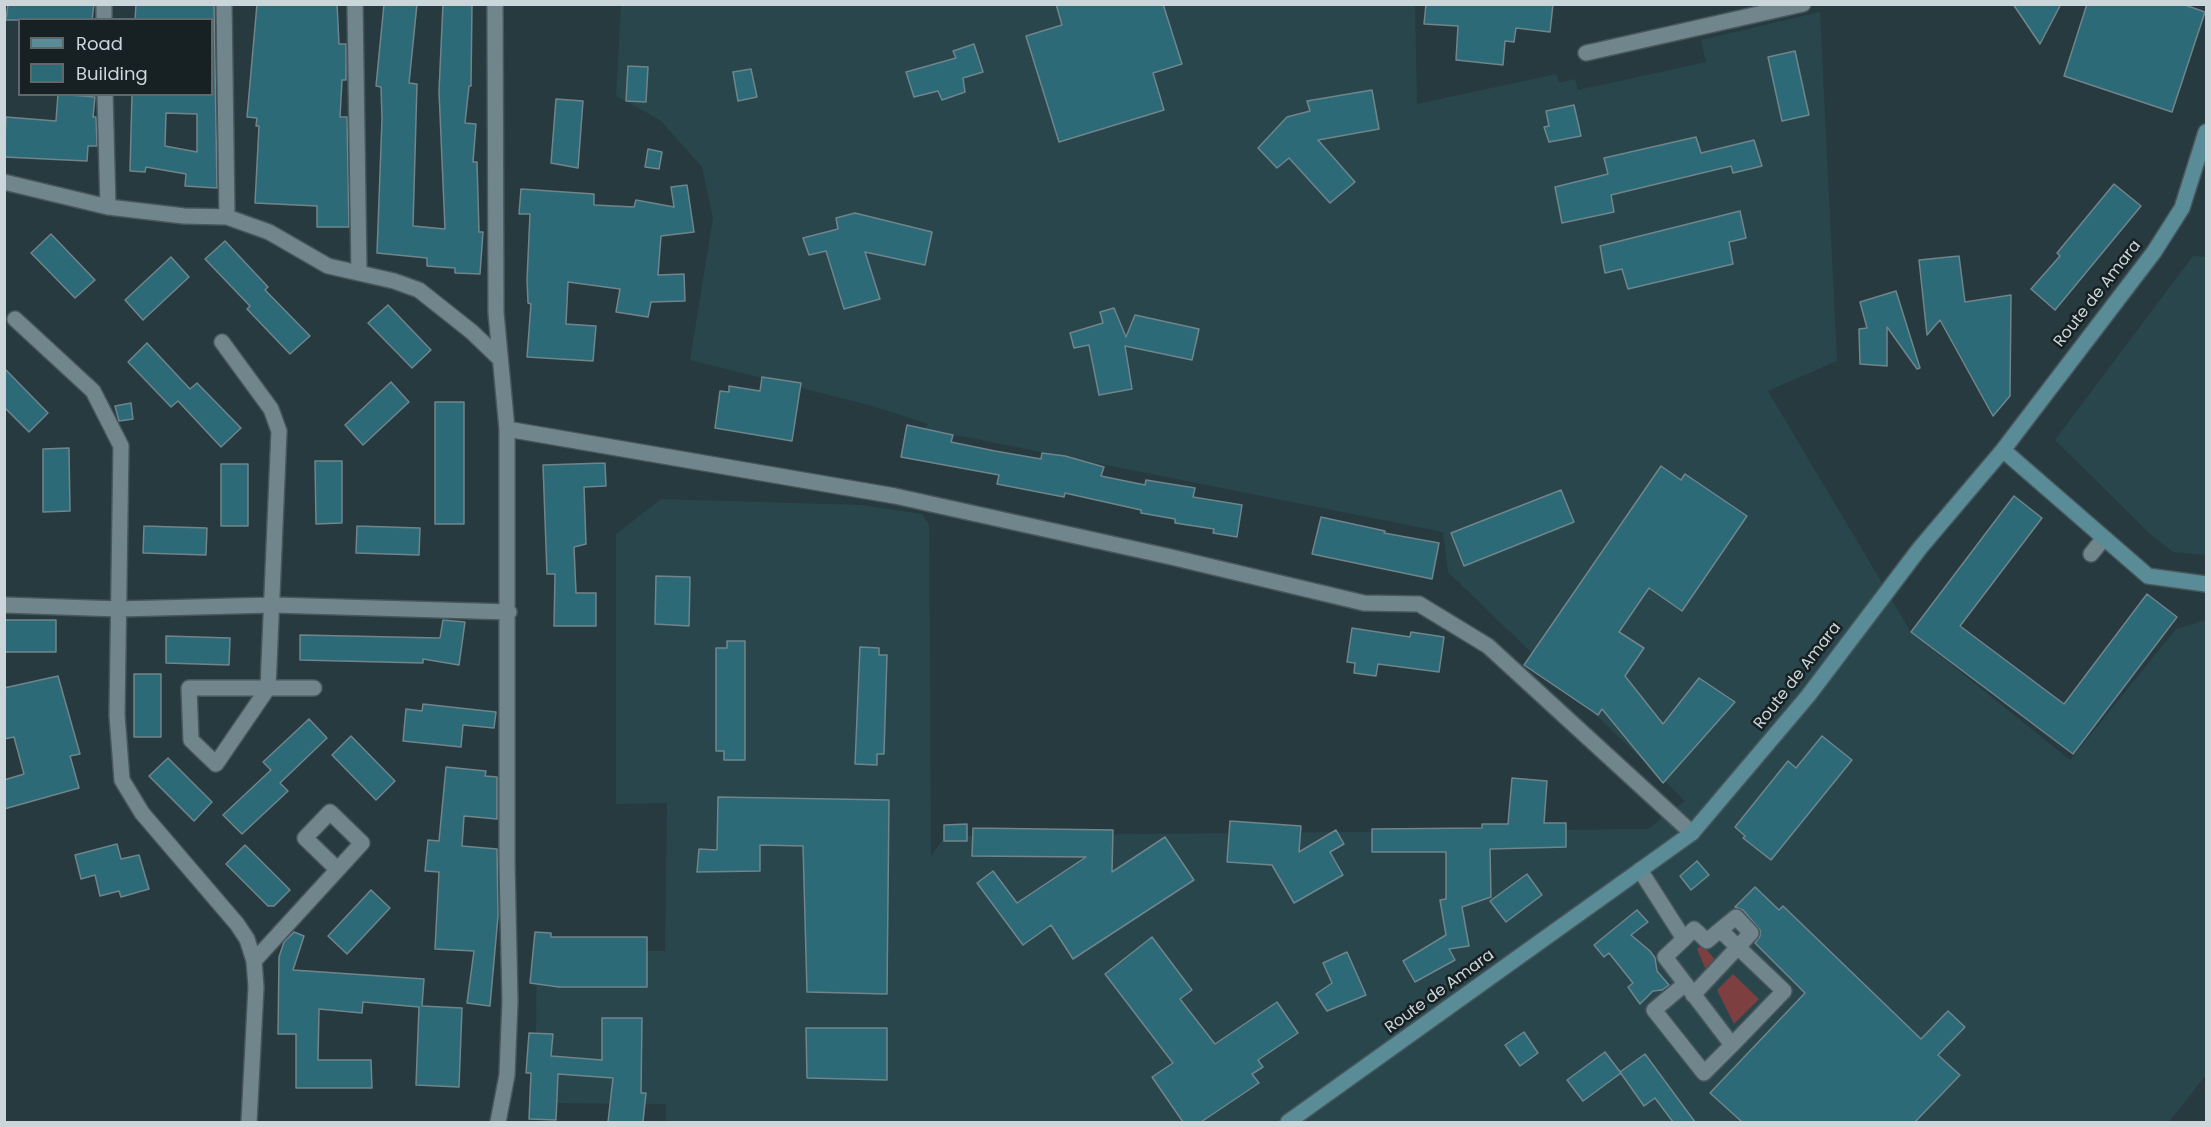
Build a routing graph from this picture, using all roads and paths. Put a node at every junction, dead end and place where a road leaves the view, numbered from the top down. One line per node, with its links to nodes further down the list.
1 (224, 4): 10 (street)
2 (354, 4): 11 (street)
3 (495, 4): 14 (street)
4 (1803, 4): 5 (street)
5 (1586, 53)
6 (105, 96): 9 (street)
7 (2206, 132): 16 (street, Route de Amara)
8 (4, 182): 9 (street)
9 (108, 207): 10 (street)
10 (227, 217): 11 (street)
11 (358, 272): 14 (street)
12 (15, 319): 22 (street)
13 (222, 342): 21 (street)
14 (500, 359): 15 (street)
15 (507, 429): 23 (street); 26 (street)
16 (2003, 450): 17 (street); 26 (street, Route de Amara)
17 (2104, 538): 18 (street); 19 (street)
18 (2091, 554)
19 (2206, 584)
20 (4, 605): 22 (street)
21 (273, 605): 22 (street); 23 (street); 24 (street)
22 (119, 609): 31 (street)
23 (508, 612): 36 (street)
24 (268, 688): 24 (street); 25 (street)
25 (314, 688)
26 (1692, 833): 28 (street, Route de Amara)
27 (338, 869): 31 (street)
28 (1640, 870): 29 (street); 37 (street, Route de Amara)
29 (1684, 939): 30 (street); 32 (street)
30 (1738, 947): 32 (street); 33 (street)
31 (254, 961): 34 (street)
32 (1689, 989): 33 (street); 33 (street)
33 (1732, 1045)
34 (249, 1122)
35 (492, 1122): 36 (street)
36 (498, 1122)
37 (1288, 1122)

